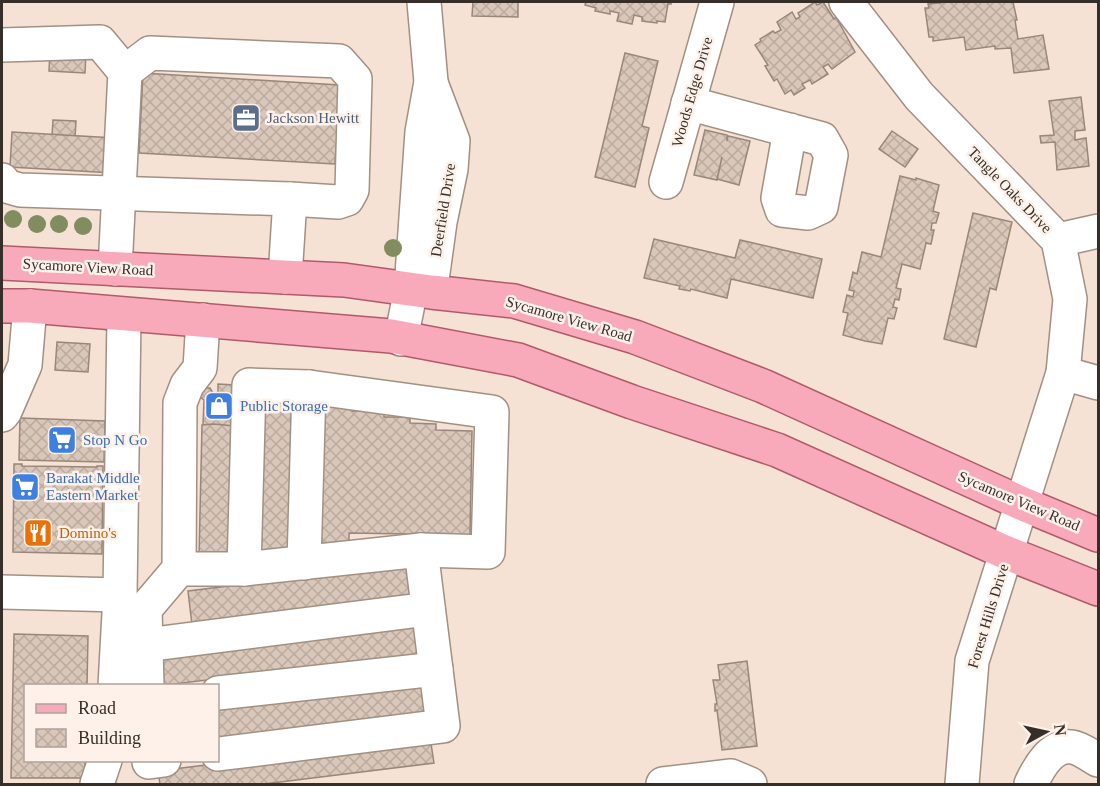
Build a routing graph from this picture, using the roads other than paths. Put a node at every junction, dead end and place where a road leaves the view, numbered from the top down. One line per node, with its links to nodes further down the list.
1 (424, 2): 17 (street, Deerfield Drive)
2 (717, 2): 6 (street, Woods Edge Drive)
3 (846, 2): 13 (street, Tangle Oaks Drive)
4 (2, 45): 5 (street)
5 (124, 72): 10 (street); 11 (street)
6 (688, 103): 7 (street); 9 (street, Woods Edge Drive)
7 (790, 130)
8 (2, 180): 10 (street)
9 (666, 182)
10 (120, 194): 11 (street); 15 (street)
11 (290, 200): 16 (street)
12 (1098, 231): 13 (street)
13 (1058, 240): 23 (street, Tangle Oaks Drive)
14 (2, 263): 15 (main road, Sycamore View Road)
15 (115, 269): 16 (main road, Sycamore View Road); 19 (main road)
16 (285, 277): 17 (main road, Sycamore View Road); 21 (main road)
17 (421, 291): 22 (street, Deerfield Drive); 27 (main road, Sycamore View Road)
18 (16, 306): 19 (main road); 26 (street)
19 (118, 314): 20 (main road); 36 (street)
20 (203, 320): 21 (main road); 32 (street)
21 (283, 326): 22 (main road)
22 (413, 341): 30 (main road)
23 (1063, 373): 24 (street); 27 (street, Tangle Oaks Drive)
24 (1098, 383)
25 (309, 387): 29 (street); 31 (street); 33 (street)
26 (2, 415)
27 (1020, 512): 28 (main road, Sycamore View Road); 30 (street, Forest Hills Drive)
28 (1098, 535)
29 (421, 550): 31 (street); 37 (street)
30 (1007, 553): 34 (main road); 49 (street, Forest Hills Drive)
31 (304, 563): 33 (street)
32 (179, 569): 33 (street); 38 (street)
33 (244, 569)
34 (1098, 589)
35 (2, 592): 36 (street)
36 (120, 595): 40 (street)
37 (428, 609): 38 (street); 39 (street)
38 (146, 645): 41 (street)
39 (436, 669): 42 (street); 43 (street)
40 (115, 684)
41 (147, 684)
42 (219, 693)
43 (219, 754)
44 (1098, 759): 50 (street)
45 (104, 762): 46 (street)
46 (97, 784)
47 (663, 784): 48 (street)
48 (750, 784)
49 (962, 784)
50 (1031, 784)

